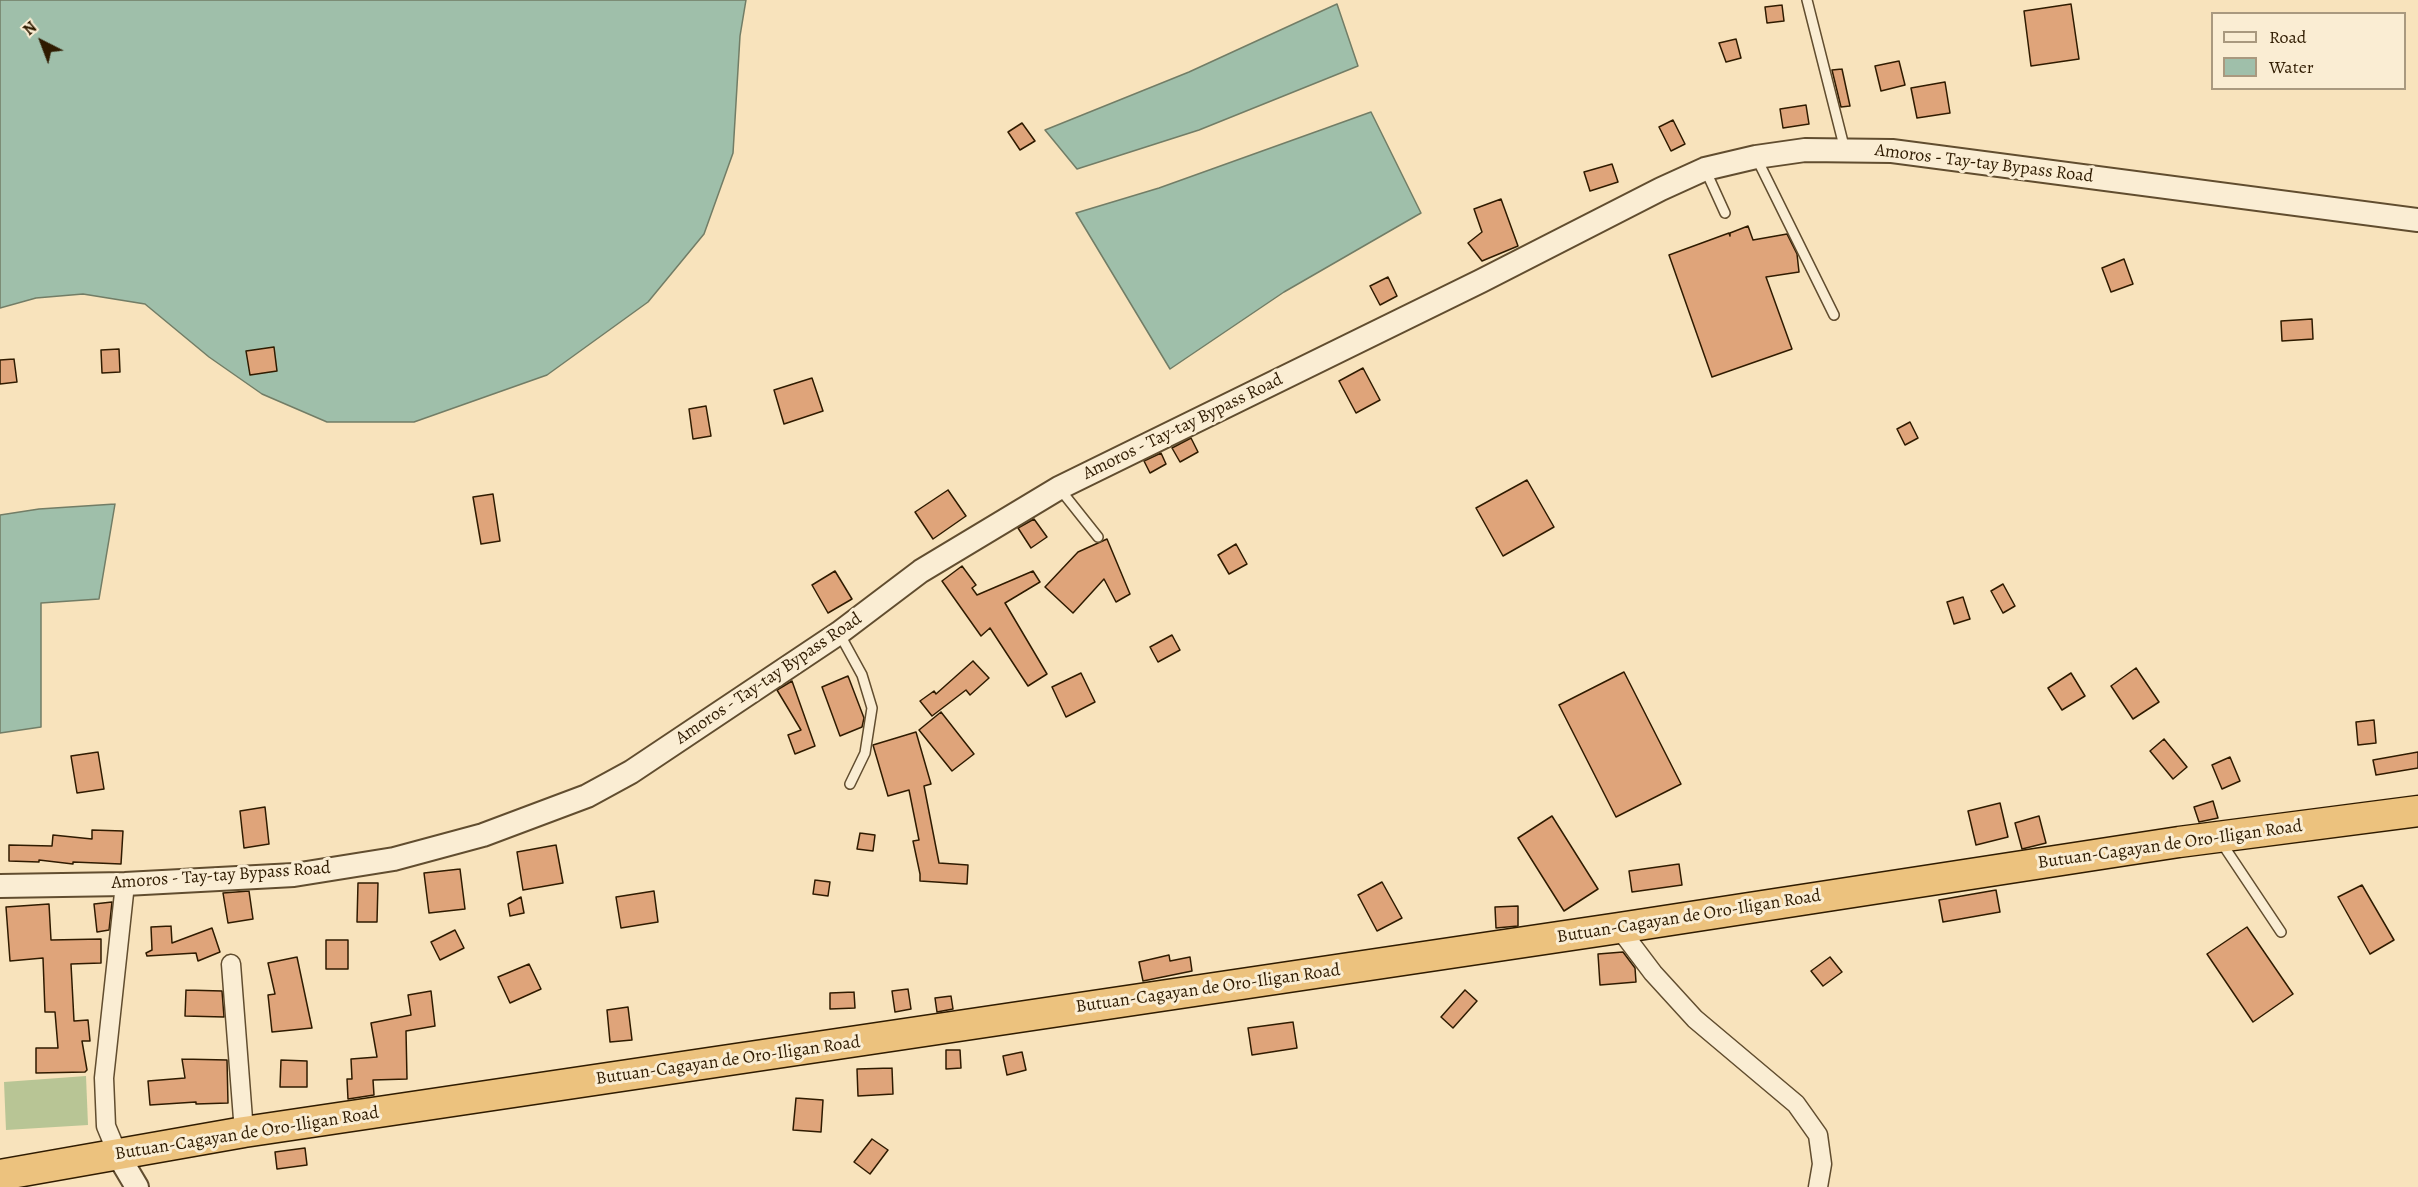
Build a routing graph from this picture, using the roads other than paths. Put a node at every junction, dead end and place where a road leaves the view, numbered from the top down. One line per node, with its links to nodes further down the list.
1 (1807, 0): 2 (lane)
2 (1845, 150): 3 (street, Amoros - Tay-tay Bypass Road); 6 (street, Amoros - Tay-tay Bypass Road)
3 (1756, 157): 4 (street, Amoros - Tay-tay Bypass Road); 7 (lane)
4 (1705, 169): 5 (lane); 8 (street, Amoros - Tay-tay Bypass Road)
5 (1725, 213)
6 (2418, 220)
7 (1834, 315)
8 (1059, 488): 9 (lane); 10 (street, Amoros - Tay-tay Bypass Road)
9 (1098, 537)
10 (839, 633): 11 (lane); 14 (street, Amoros - Tay-tay Bypass Road)
11 (850, 784)
12 (2418, 810): 13 (highway, Butuan-Cagayan de Oro-Iligan Road)
13 (2218, 838): 16 (highway, Butuan-Cagayan de Oro-Iligan Road); 17 (lane)
14 (125, 884): 15 (street, Amoros - Tay-tay Bypass Road); 20 (street)
15 (0, 885)
16 (1619, 928): 19 (highway, Butuan-Cagayan de Oro-Iligan Road); 23 (street)
17 (2281, 932)
18 (231, 964): 19 (street)
19 (244, 1132): 20 (highway, Butuan-Cagayan de Oro-Iligan Road)
20 (118, 1155): 21 (highway, Butuan-Cagayan de Oro-Iligan Road); 22 (street)
21 (0, 1174)
22 (137, 1187)
23 (1818, 1187)

